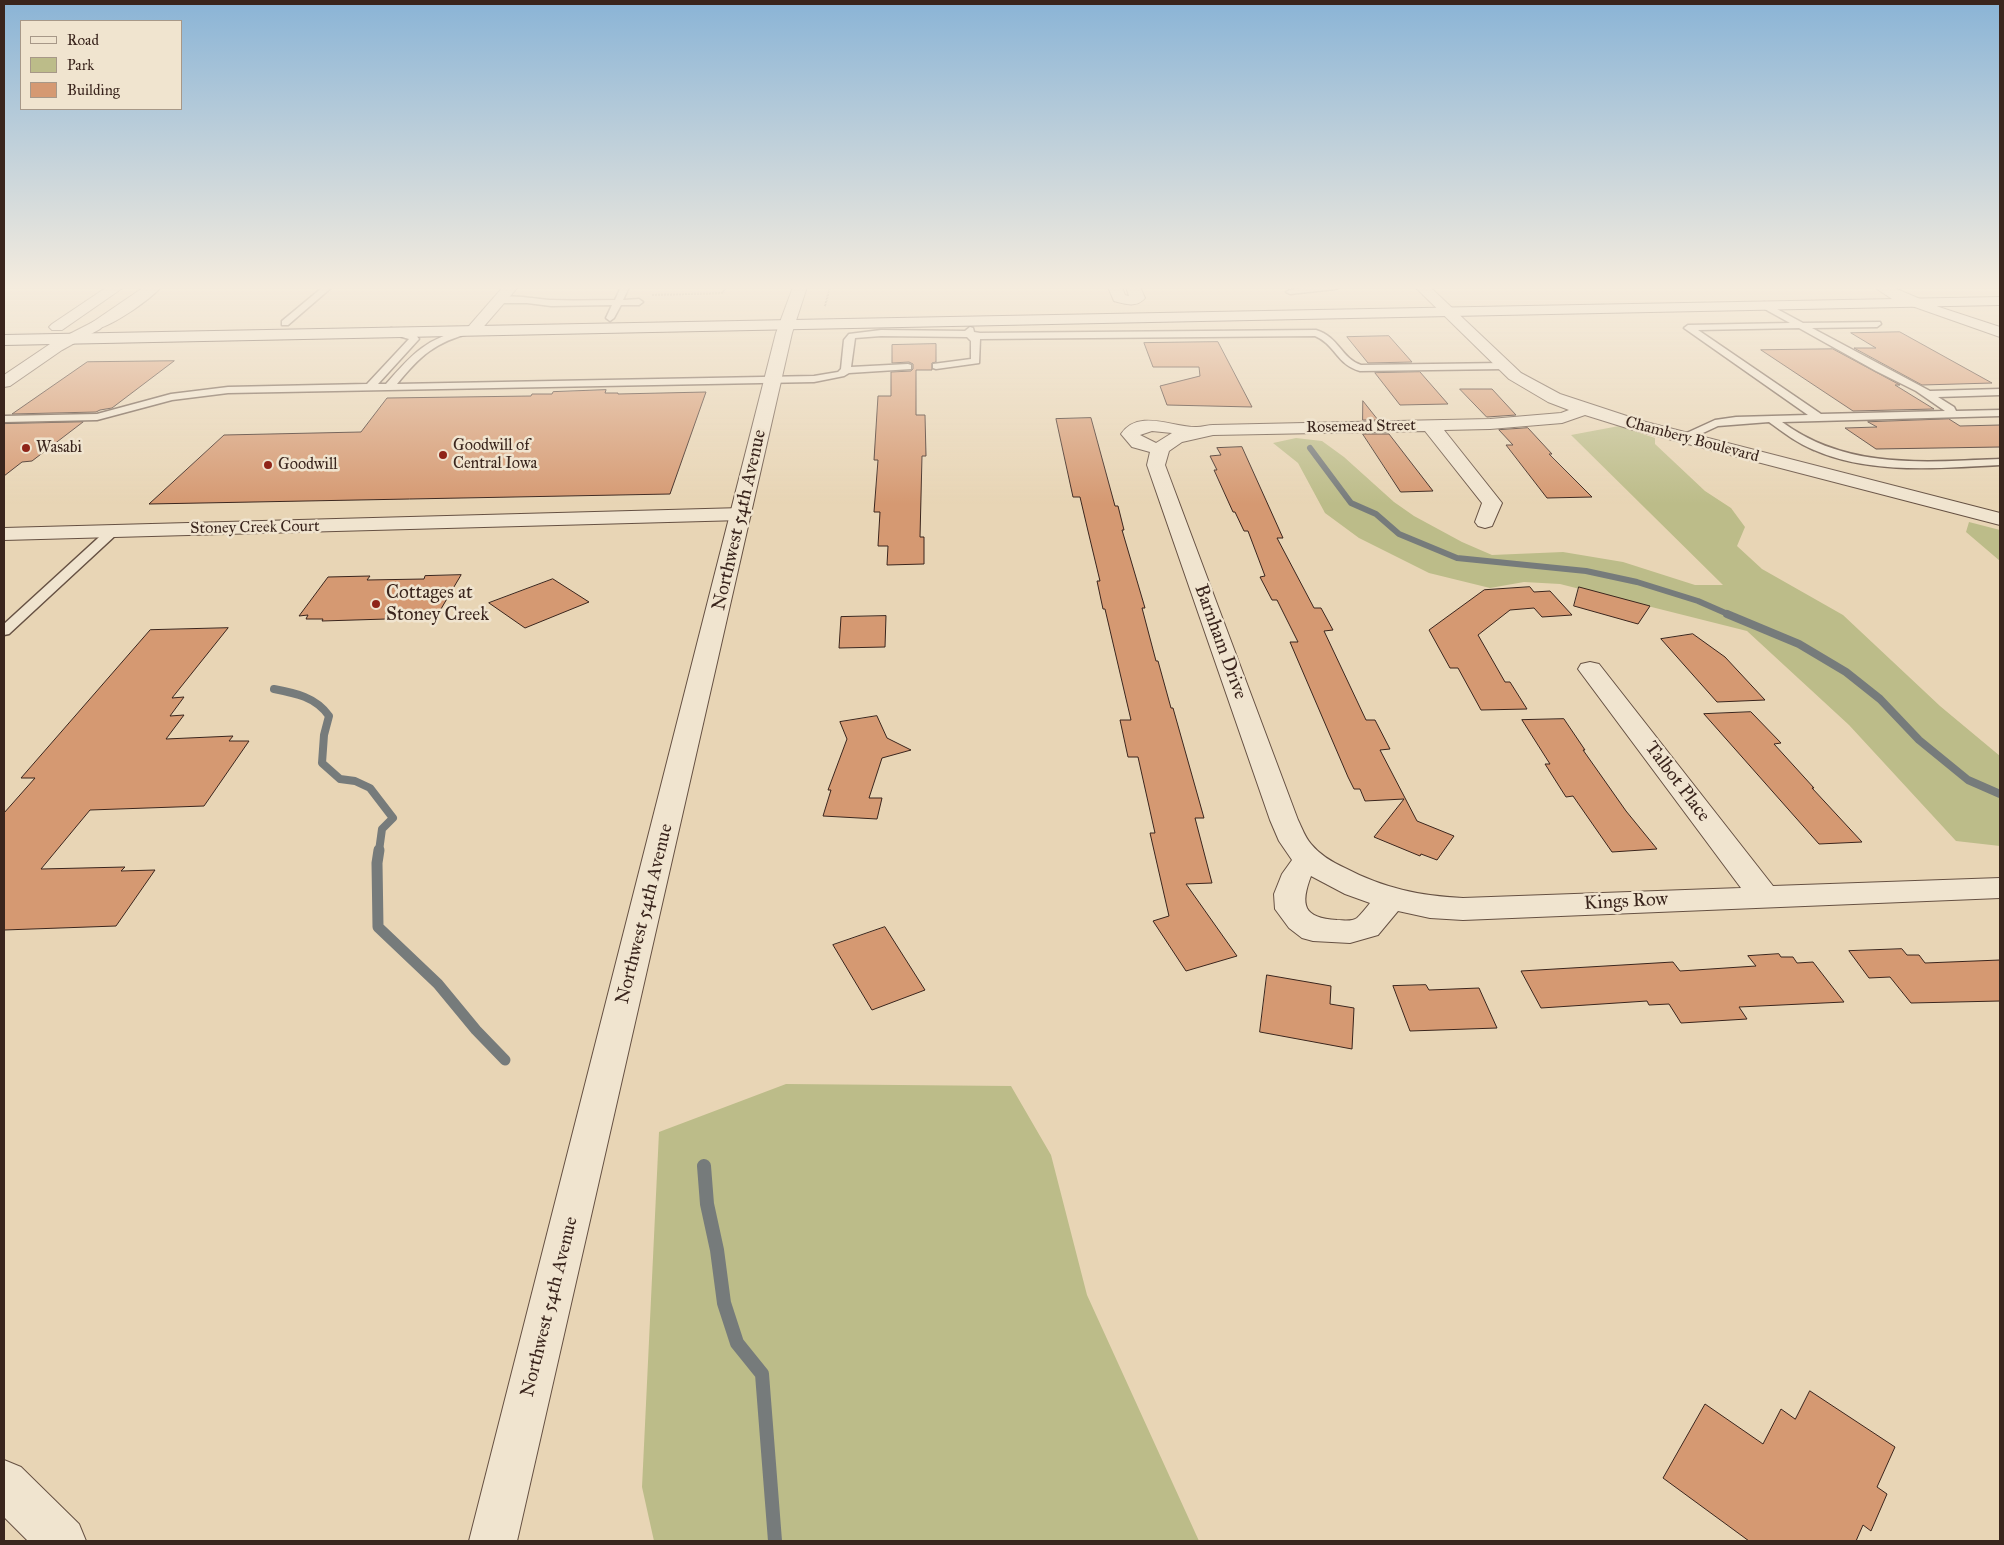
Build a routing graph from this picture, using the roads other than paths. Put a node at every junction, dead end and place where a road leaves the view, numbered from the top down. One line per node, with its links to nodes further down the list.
1 (40, 359): 16 (street)
2 (396, 359): 18 (lane)
3 (414, 359): 17 (lane)
4 (779, 359): 15 (street, Northwest 54th Avenue)
5 (847, 359): 14 (lane)
6 (976, 359): 12 (lane)
7 (1345, 359): 13 (lane)
8 (1496, 359): 13 (street, Chambery Boulevard)
9 (1733, 359): 24 (lane)
10 (1860, 359): 20 (lane)
11 (908, 366): 14 (lane)
12 (936, 366)
13 (1503, 366): 21 (street, Chambery Boulevard)
14 (846, 370): 15 (lane)
15 (773, 381): 17 (lane); 33 (street, Northwest 54th Avenue)
16 (4, 382)
17 (389, 387): 18 (lane)
18 (369, 388): 25 (lane)
19 (2000, 392): 20 (lane)
20 (1927, 394): 23 (lane)
21 (1582, 409): 27 (street, Rosemead Street); 29 (street, Chambery Boulevard)
22 (2000, 413): 23 (lane)
23 (1948, 414): 24 (lane)
24 (1819, 418): 26 (lane)
25 (4, 419)
26 (1771, 419): 29 (lane); 31 (lane)
27 (1430, 426): 28 (street, Rosemead Street); 34 (street)
28 (1195, 432): 30 (street, Rosemead Street); 30 (street)
29 (1684, 438): 32 (street, Chambery Boulevard)
30 (1157, 457): 39 (street, Barnham Drive)
31 (2000, 462)
32 (2000, 519)
33 (740, 521): 35 (street, Stoney Creek Court); 46 (street, Northwest 54th Avenue)
34 (1485, 522)
35 (113, 531): 36 (street, Stoney Creek Court); 37 (lane)
36 (4, 534)
37 (4, 631)
38 (1590, 668): 42 (street, Talbot Place)
39 (1284, 820): 40 (street, Kings Row)
40 (1308, 859): 43 (street, Kings Row); 43 (street)
41 (2000, 888): 42 (street, Kings Row)
42 (1764, 896): 43 (street, Kings Row)
43 (1390, 900)
44 (4, 1484): 45 (street)
45 (62, 1541)
46 (493, 1541)

